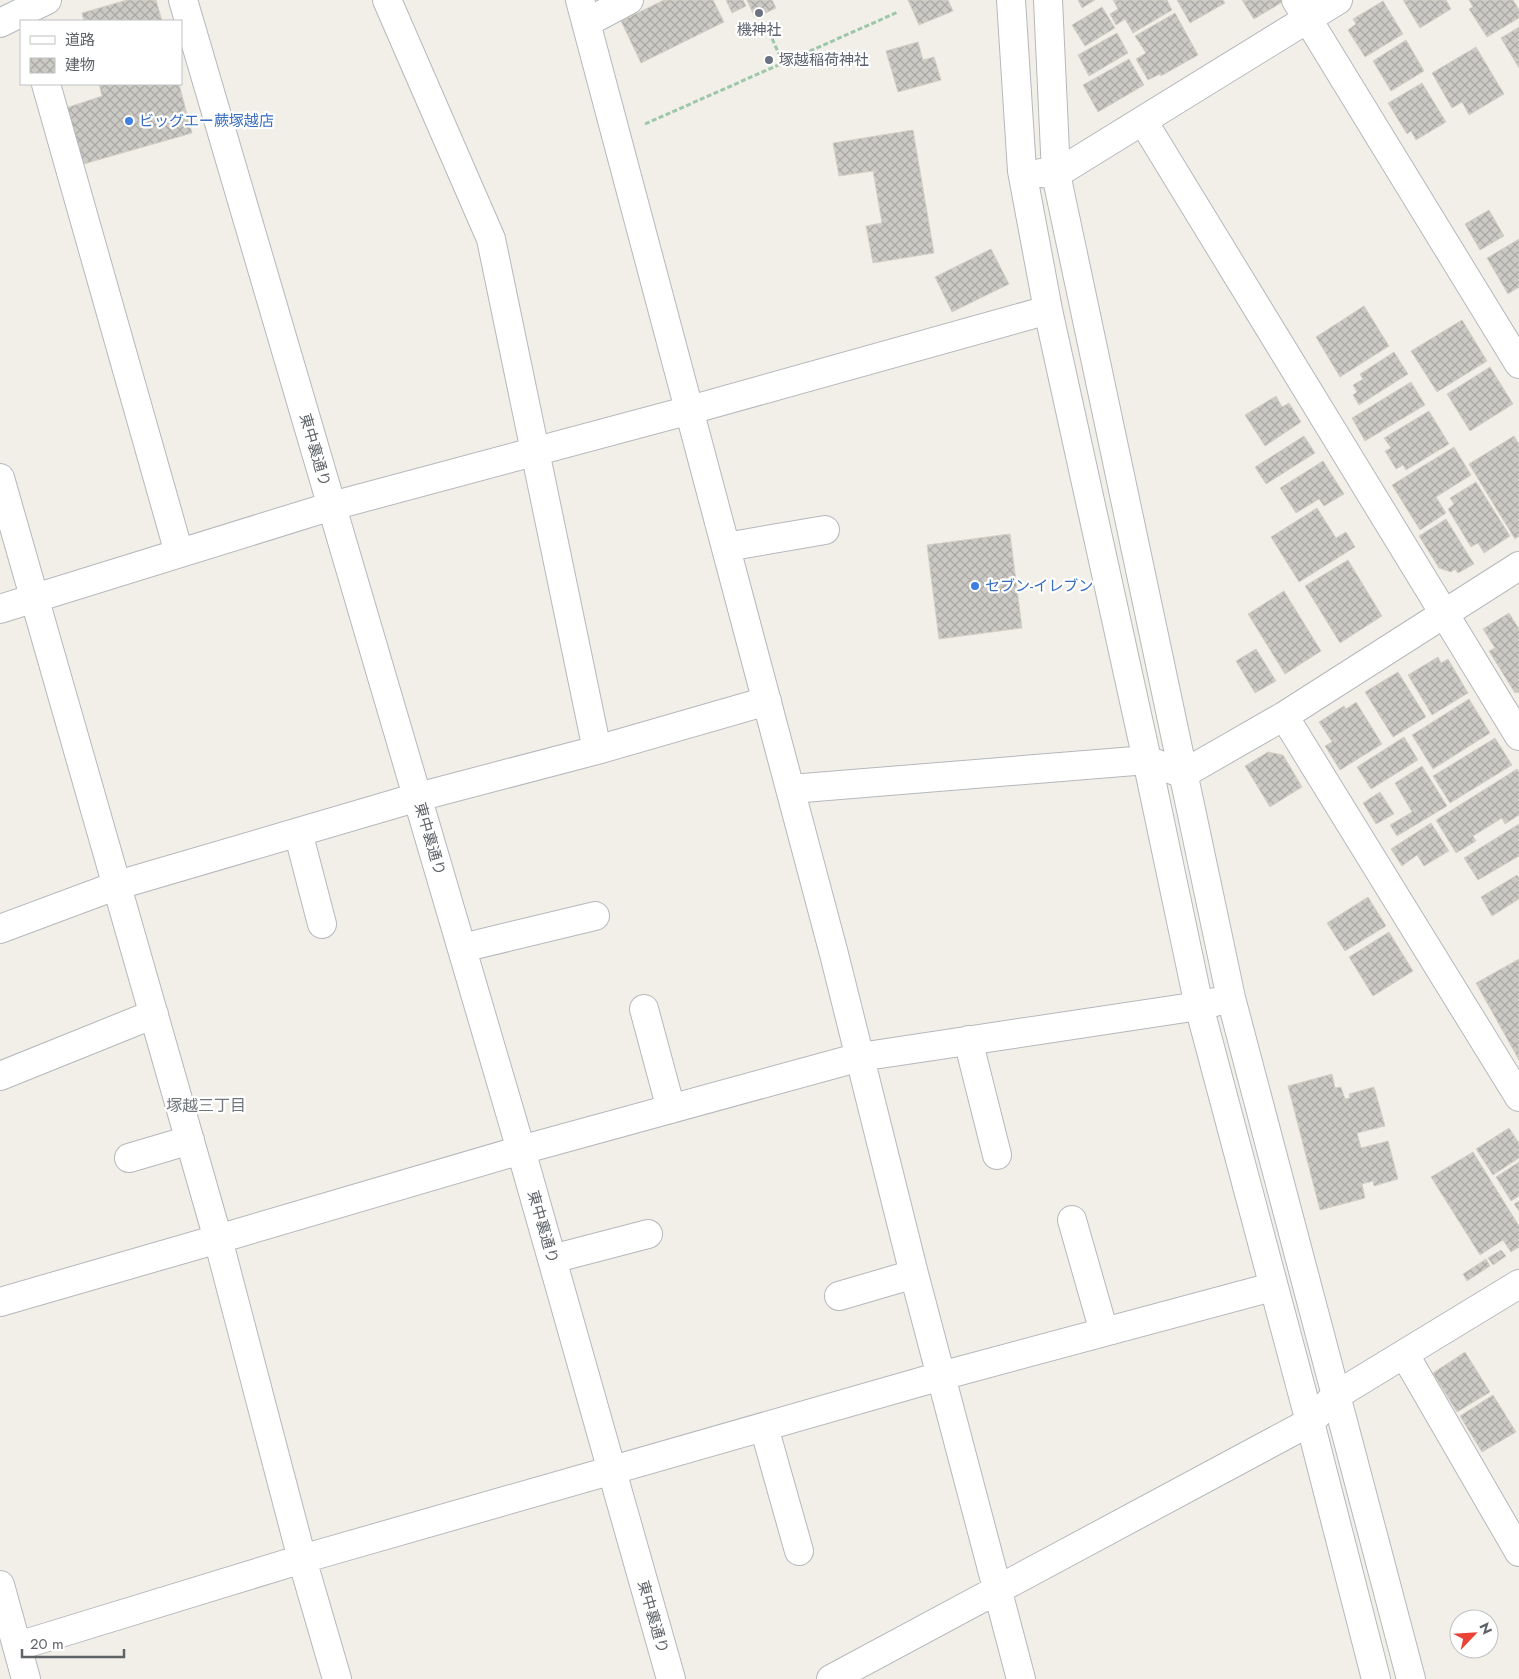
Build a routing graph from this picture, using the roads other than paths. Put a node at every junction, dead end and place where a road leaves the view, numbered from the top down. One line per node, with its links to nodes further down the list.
1 (183, 0): 20 (street, 東中裏通り)
2 (387, 0): 18 (street)
3 (629, 0): 9 (street)
4 (1011, 0): 13 (street)
5 (1048, 0): 14 (street)
6 (1338, 0): 7 (street)
7 (1302, 10): 12 (street); 16 (street)
8 (34, 11): 10 (street)
9 (583, 12): 17 (street)
10 (0, 23)
11 (46, 85): 23 (street)
12 (1143, 121): 14 (street); 27 (street)
13 (1022, 171): 14 (street); 15 (street)
14 (1056, 174): 33 (street)
15 (1048, 310): 17 (street); 32 (street)
16 (1519, 364)
17 (690, 410): 18 (street); 22 (street)
18 (535, 451): 20 (street); 31 (street)
19 (0, 478): 25 (street)
20 (332, 506): 23 (street); 35 (street, 東中裏通り)
21 (825, 530): 22 (street)
22 (726, 547): 28 (street)
23 (179, 554): 25 (street)
24 (1519, 566): 27 (street)
25 (35, 598): 26 (street); 37 (street)
26 (0, 609)
27 (1444, 614): 29 (street); 30 (street)
28 (767, 702): 31 (street); 34 (street)
29 (1284, 716): 33 (street); 49 (street)
30 (1519, 736)
31 (597, 750): 35 (street)
32 (1147, 760): 33 (street); 34 (street); 43 (street)
33 (1183, 774): 42 (street)
34 (791, 790): 47 (street)
35 (418, 797): 36 (street); 41 (street, 東中裏通り)
36 (298, 832): 37 (street); 39 (street)
37 (118, 886): 40 (street); 45 (street)
38 (595, 916): 41 (street)
39 (322, 924)
40 (0, 929)
41 (462, 948): 52 (street, 東中裏通り)
42 (1231, 998): 43 (street); 67 (street)
43 (1199, 1006): 46 (street); 61 (street)
44 (644, 1008): 50 (street)
45 (154, 1014): 48 (street); 51 (street)
46 (968, 1040): 47 (street); 53 (street)
47 (860, 1057): 50 (street); 59 (street)
48 (0, 1076)
49 (1519, 1097)
50 (671, 1108): 52 (street)
51 (190, 1140): 54 (street); 57 (street)
52 (522, 1150): 57 (street); 58 (street, 東中裏通り)
53 (997, 1155)
54 (129, 1158)
55 (1072, 1220): 64 (street)
56 (648, 1234): 58 (street)
57 (218, 1240): 63 (street); 73 (street)
58 (552, 1259): 70 (street, 東中裏通り)
59 (914, 1274): 62 (street); 66 (street)
60 (1519, 1284): 65 (street)
61 (1272, 1287): 64 (street); 68 (street)
62 (839, 1296)
63 (0, 1302)
64 (1104, 1332): 66 (street)
65 (1405, 1355): 67 (street); 72 (street)
66 (941, 1376): 69 (street); 75 (street)
67 (1335, 1396): 68 (street); 83 (street)
68 (1310, 1422): 75 (street); 82 (street)
69 (764, 1427): 70 (street); 71 (street)
70 (611, 1471): 73 (street); 79 (street, 東中裏通り)
71 (799, 1551)
72 (1519, 1552)
73 (302, 1559): 76 (street); 78 (street)
74 (0, 1585): 76 (street)
75 (998, 1589): 80 (street); 81 (street)
76 (18, 1646): 77 (street)
77 (26, 1679)
78 (337, 1679)
79 (671, 1679)
80 (831, 1679)
81 (1022, 1679)
82 (1376, 1679)
83 (1411, 1679)

